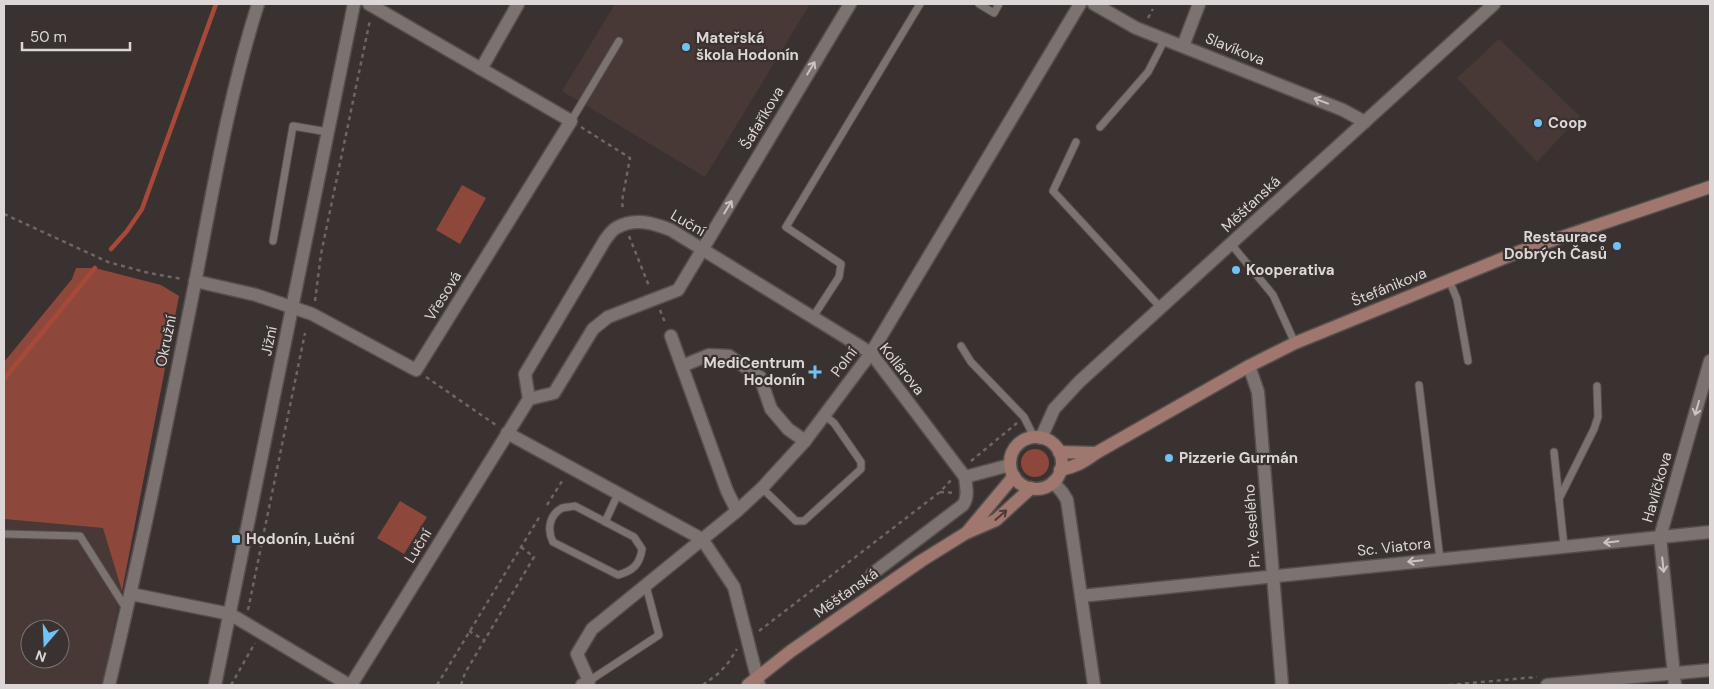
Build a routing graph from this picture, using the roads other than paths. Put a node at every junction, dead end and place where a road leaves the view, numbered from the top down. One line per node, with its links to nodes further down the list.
1 (258, 4): 27 (street, Okružní)
2 (354, 4): 20 (street, Jižní)
3 (371, 4): 16 (street)
4 (518, 4): 16 (street)
5 (850, 4): 25 (street, Šafaříkova, one-way to 5)
6 (920, 4): 30 (lane)
7 (979, 4): 8 (lane)
8 (999, 4)
9 (1080, 4): 34 (street, Polní)
10 (1094, 4): 13 (street, Slavíkova)
11 (1200, 4): 15 (street)
12 (1494, 4): 18 (street, Měšťanská)
13 (1165, 39): 15 (street, Slavíkova); 19 (lane)
14 (619, 41): 17 (lane)
15 (1183, 46): 18 (street, Slavíkova, one-way to 15)
16 (481, 69): 17 (street)
17 (571, 121): 28 (street, Vřesová)
18 (1365, 122): 24 (street, Měšťanská)
19 (1100, 127)
20 (328, 132): 23 (lane); 28 (street, Jižní)
21 (1076, 142): 29 (lane)
22 (1710, 187): 26 (main road, Štefánikova)
23 (273, 241)
24 (1231, 244): 29 (street, Měšťanská); 32 (lane)
25 (702, 249): 30 (street, Kollárova); 41 (street, Luční); 41 (street, Luční)
26 (1449, 280): 32 (main road, Štefánikova); 35 (lane)
27 (195, 282): 28 (street); 69 (street, Okružní)
28 (293, 307): 72 (street, Jižní)
29 (1161, 308): 44 (street, Měšťanská)
30 (813, 317): 34 (street, Kollárova)
31 (671, 336): 37 (street)
32 (1295, 343): 38 (main road, Štefánikova)
33 (961, 346): 44 (lane)
34 (871, 353): 42 (street, Polní); 51 (street, Kollárova)
35 (1468, 361)
36 (1710, 361): 62 (street, Havlíčkova, one-way to 62)
37 (682, 366): 45 (street); 57 (street)
38 (1249, 366): 48 (main road, Štefánikova); 67 (street, Pr. Veselého)
39 (1419, 385): 65 (lane)
40 (1597, 386): 56 (lane)
41 (529, 398): 43 (street, Luční)
42 (824, 415): 45 (street, Polní); 53 (lane)
43 (507, 433): 55 (street); 79 (street, Luční)
44 (1038, 437): 46 (main road); 49 (main road)
45 (805, 441): 53 (street, Polní)
46 (1059, 452): 48 (main road); 50 (main road)
47 (1554, 452): 56 (lane)
48 (1096, 453): 50 (main road, Štefánikova)
49 (1012, 470): 51 (street); 54 (main road); 60 (main road, Měšťanská)
50 (1060, 470): 52 (main road)
51 (963, 473): 66 (street, Měšťanská)
52 (1052, 482): 54 (main road); 70 (street)
53 (762, 488): 57 (street, Polní)
54 (1030, 488): 60 (main road, Měšťanská, one-way to 54)
55 (618, 494): 58 (lane); 63 (street)
56 (1559, 499): 64 (lane)
57 (737, 511): 63 (street, Polní)
58 (605, 522): 58 (lane)
59 (1710, 532): 62 (street, Sc. Viatora)
60 (966, 533): 76 (main road, Měšťanská)
61 (4, 534): 71 (lane)
62 (1660, 537): 64 (street, Sc. Viatora, one-way to 64); 74 (street, Havlíčkova, one-way to 74)
63 (702, 539): 68 (street, Polní); 76 (street)
64 (1564, 546): 65 (street, Sc. Viatora)
65 (1440, 559): 67 (street, Sc. Viatora, one-way to 67)
66 (872, 574)
67 (1272, 575): 70 (street, Sc. Viatora); 81 (street, Pr. Veselého)
68 (646, 586): 75 (street, Polní); 75 (lane)
69 (131, 594): 71 (street, Okružní); 72 (street)
70 (1081, 596): 80 (street)
71 (127, 611): 77 (street, Okružní)
72 (230, 614): 78 (street, Jižní); 79 (street)
73 (1710, 670): 74 (street)
74 (1674, 679): 82 (street)
75 (586, 683)
76 (754, 683)
77 (109, 685)
78 (215, 685)
79 (350, 685)
80 (1094, 685)
81 (1282, 685)
82 (1547, 685)

